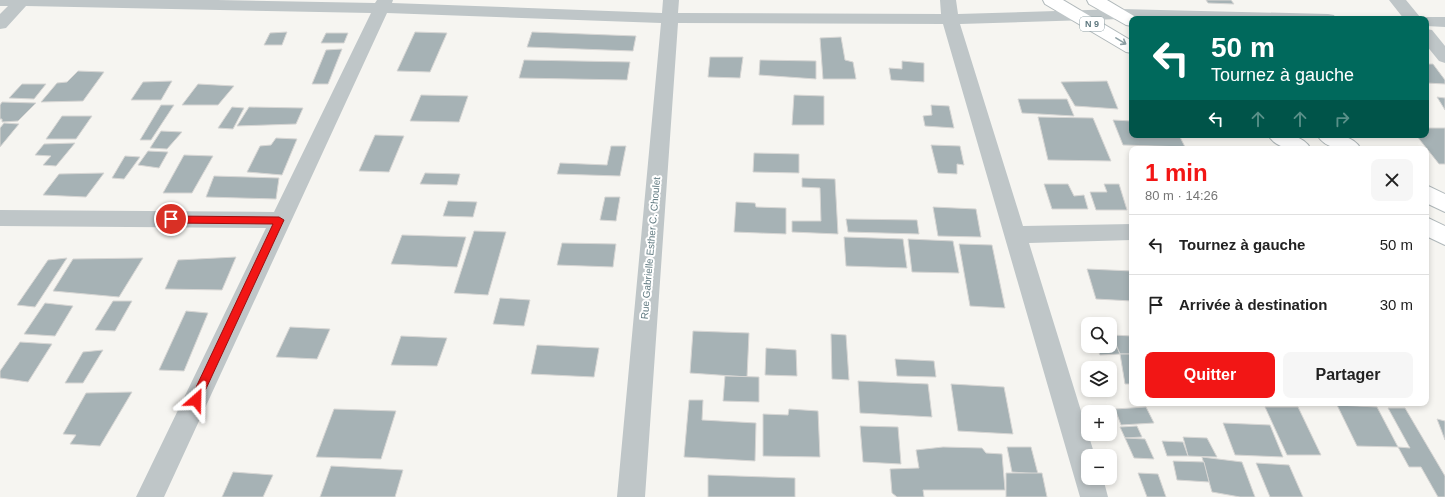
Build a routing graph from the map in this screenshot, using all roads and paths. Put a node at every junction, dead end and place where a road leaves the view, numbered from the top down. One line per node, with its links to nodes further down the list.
1 (22, 0): 5 (street); 6 (street); 14 (street)
2 (1051, 0): 9 (main road, N 9)
3 (1095, 0): 11 (main road)
4 (1397, 0): 10 (street)
5 (0, 1)
6 (383, 4): 7 (street); 25 (street)
7 (670, 9): 8 (street); 33 (street, Rue Gabrielle Esther C. Choulet)
8 (949, 9): 9 (street); 28 (street)
9 (1079, 16): 11 (street); 16 (main road, N 9, one-way to 16)
10 (1410, 16)
11 (1126, 17)
12 (1429, 21): 13 (street)
13 (1445, 22)
14 (0, 24)
15 (1429, 38): 17 (street)
16 (1129, 46)
17 (1445, 57)
18 (1283, 138): 20 (main road)
19 (1332, 138): 21 (main road)
20 (1297, 146)
21 (1346, 146)
22 (1429, 195): 23 (main road)
23 (1445, 204)
24 (0, 218): 25 (street)
25 (279, 220): 32 (street)
26 (1429, 228): 29 (main road)
27 (1129, 232): 28 (street)
28 (1014, 235): 30 (street)
29 (1445, 237)
30 (1081, 454)
31 (1090, 485): 34 (street)
32 (150, 497)
33 (631, 497)
34 (1094, 497)

